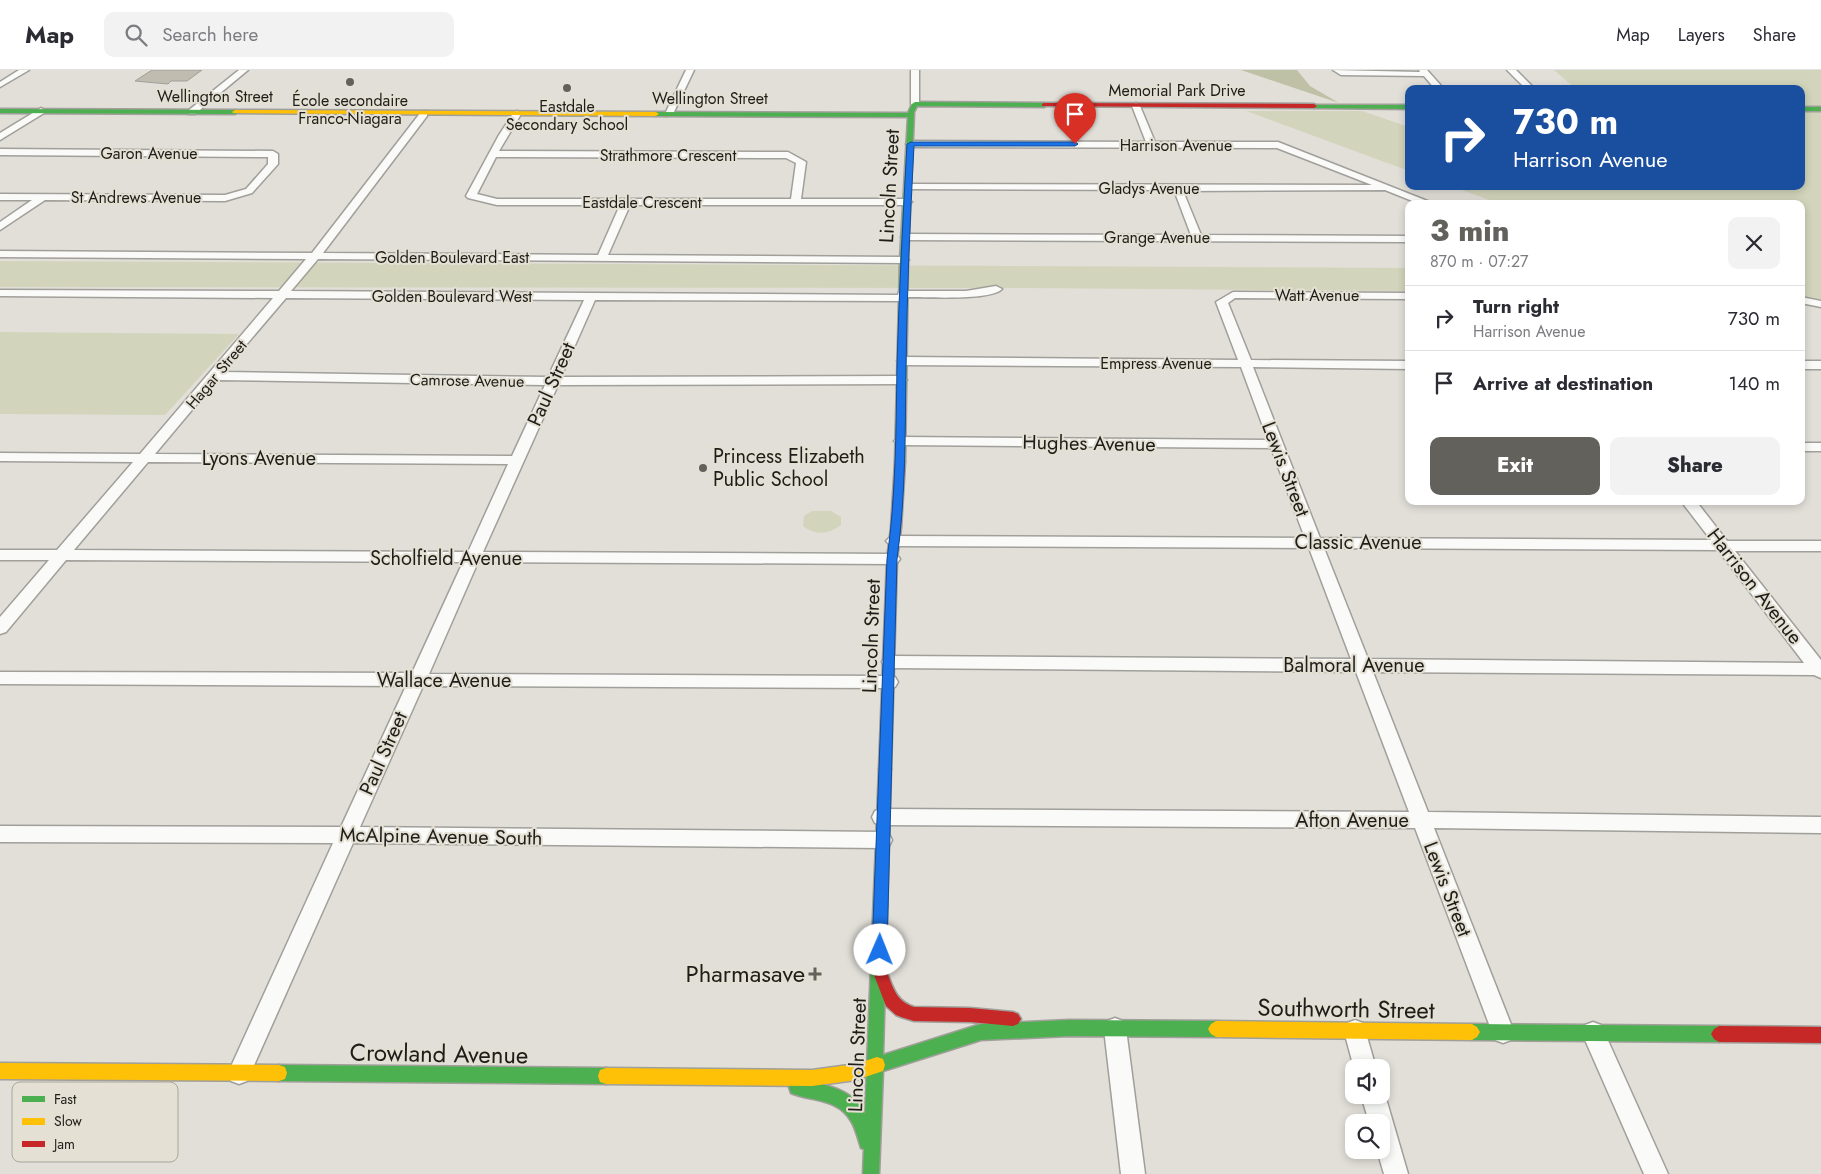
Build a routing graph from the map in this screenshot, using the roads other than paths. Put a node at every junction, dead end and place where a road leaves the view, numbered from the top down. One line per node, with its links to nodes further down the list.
1 (26, 70): 9 (street)
2 (244, 70): 20 (street)
3 (690, 70): 23 (street)
4 (915, 70): 17 (street, Lincoln Street)
5 (1337, 70): 7 (street)
6 (1511, 70): 12 (street)
7 (1424, 72): 11 (street)
8 (0, 76): 9 (street)
9 (14, 77): 10 (street)
10 (0, 85)
11 (1436, 85)
12 (1527, 85)
13 (1136, 106): 14 (main road, Memorial Park Drive); 17 (main road, Memorial Park Drive); 26 (street)
14 (1405, 108)
15 (1805, 108): 16 (main road)
16 (1821, 109)
17 (913, 110): 23 (main road, Wellington Street); 25 (main road, Lincoln Street)
18 (0, 111): 19 (main road, Wellington Street)
19 (41, 111): 20 (main road, Wellington Street); 24 (street)
20 (192, 112): 21 (main road, Wellington Street)
21 (424, 114): 22 (main road, Wellington Street); 44 (street, Hagar Street)
22 (518, 114): 23 (main road, Wellington Street); 28 (street, Eastdale Crescent)
23 (669, 114)
24 (0, 137)
25 (911, 144): 26 (street, Harrison Avenue); 30 (main road, Lincoln Street)
26 (1151, 144): 31 (street, Harrison Avenue)
27 (0, 152): 29 (street, Garon Avenue)
28 (493, 154): 36 (street, Eastdale Crescent); 37 (street, Strathmore Crescent)
29 (263, 175): 34 (street, St Andrews Avenue)
30 (908, 187): 32 (street, Gladys Avenue); 38 (main road, Lincoln Street)
31 (1390, 188): 32 (street, Gladys Avenue); 35 (street, Harrison Avenue)
32 (1178, 189): 41 (street)
33 (0, 197): 34 (street, St Andrews Avenue)
34 (43, 197): 39 (street)
35 (1420, 200)
36 (626, 202): 37 (street, Eastdale Crescent); 45 (street)
37 (795, 202): 38 (street, Eastdale Crescent)
38 (907, 202): 40 (main road, Lincoln Street)
39 (0, 227)
40 (906, 237): 41 (street, Grange Avenue); 46 (main road, Lincoln Street)
41 (1197, 237): 42 (street, Grange Avenue)
42 (1405, 239)
43 (0, 254): 44 (street, Golden Boulevard East)
44 (314, 257): 45 (street, Golden Boulevard East); 49 (street, Hagar Street)
45 (602, 257): 46 (street, Golden Boulevard East)
46 (904, 260): 50 (main road, Lincoln Street)
47 (996, 290): 50 (street, Golden Boulevard West)
48 (0, 293): 49 (street, Golden Boulevard West)
49 (282, 295): 52 (street, Golden Boulevard West); 61 (street, Hagar Street)
50 (903, 296): 52 (street, Golden Boulevard West); 56 (main road, Lincoln Street)
51 (1405, 296): 53 (street, Watt Avenue)
52 (591, 297): 63 (street, Paul Street)
53 (1226, 298): 57 (street, Lewis Street)
54 (1805, 301): 55 (street)
55 (1821, 304)
56 (903, 361): 57 (street, Empress Avenue); 62 (main road, Lincoln Street)
57 (1245, 363): 58 (street, Empress Avenue); 65 (street, Lewis Street)
58 (1405, 365)
59 (1805, 365): 60 (street)
60 (1821, 365)
61 (214, 376): 63 (street, Camrose Avenue); 69 (street, Hagar Street)
62 (901, 380): 63 (street, Camrose Avenue); 64 (main road, Lincoln Street)
63 (552, 381): 70 (street, Paul Street)
64 (900, 441): 65 (street, Hughes Avenue); 72 (main road, Lincoln Street)
65 (1278, 444): 73 (street, Lewis Street)
66 (1805, 447): 67 (street)
67 (1821, 447)
68 (0, 457): 69 (street, Lyons Avenue)
69 (145, 458): 70 (street, Lyons Avenue); 77 (street, Hagar Street)
70 (517, 460): 78 (street, Paul Street)
71 (1691, 505): 74 (street, Harrison Avenue)
72 (894, 541): 73 (street, Classic Avenue); 79 (main road, Lincoln Street)
73 (1314, 542): 74 (street, Classic Avenue); 82 (street, Lewis Street)
74 (1723, 545): 75 (street, Classic Avenue); 83 (street, Harrison Avenue)
75 (1821, 546)
76 (0, 555): 77 (street, Scholfield Avenue)
77 (62, 555): 78 (street, Scholfield Avenue); 80 (street, Hagar Street)
78 (473, 558): 79 (street, Scholfield Avenue); 85 (street, Paul Street)
79 (892, 559): 81 (main road, Lincoln Street)
80 (0, 628)
81 (890, 662): 82 (street, Balmoral Avenue); 86 (main road, Lincoln Street)
82 (1362, 665): 83 (street, Balmoral Avenue); 88 (street, Lewis Street)
83 (1820, 670)
84 (0, 678): 85 (street, Wallace Avenue)
85 (417, 680): 86 (street, Wallace Avenue); 91 (street, Paul Street)
86 (889, 682): 87 (main road, Lincoln Street)
87 (882, 817): 88 (street, Afton Avenue); 92 (main road, Lincoln Street)
88 (1422, 820): 89 (street, Afton Avenue); 97 (street, Lewis Street)
89 (1821, 825)
90 (0, 834): 91 (street, McAlpine Avenue South)
91 (346, 835): 92 (street, McAlpine Avenue South); 103 (street, Paul Street)
92 (882, 840): 93 (main road, Lincoln Street)
93 (879, 968): 94 (main road); 101 (main road, Lincoln Street)
94 (1069, 1028): 95 (main road, Southworth Street); 101 (main road, Southworth Street)
95 (1115, 1029): 96 (main road, Southworth Street); 107 (street)
96 (1355, 1031): 97 (main road, Southworth Street); 100 (street)
97 (1504, 1032): 98 (main road, Southworth Street)
98 (1593, 1033): 99 (main road, Southworth Street); 109 (street)
99 (1821, 1035)
100 (1363, 1059)
101 (876, 1066): 104 (main road, Crowland Avenue); 106 (main road, Lincoln Street)
102 (0, 1071): 103 (main road, Crowland Avenue)
103 (239, 1073): 104 (main road, Crowland Avenue)
104 (728, 1079): 106 (main road)
105 (1390, 1154): 108 (street)
106 (871, 1174)
107 (1133, 1174)
108 (1396, 1174)
109 (1656, 1174)

